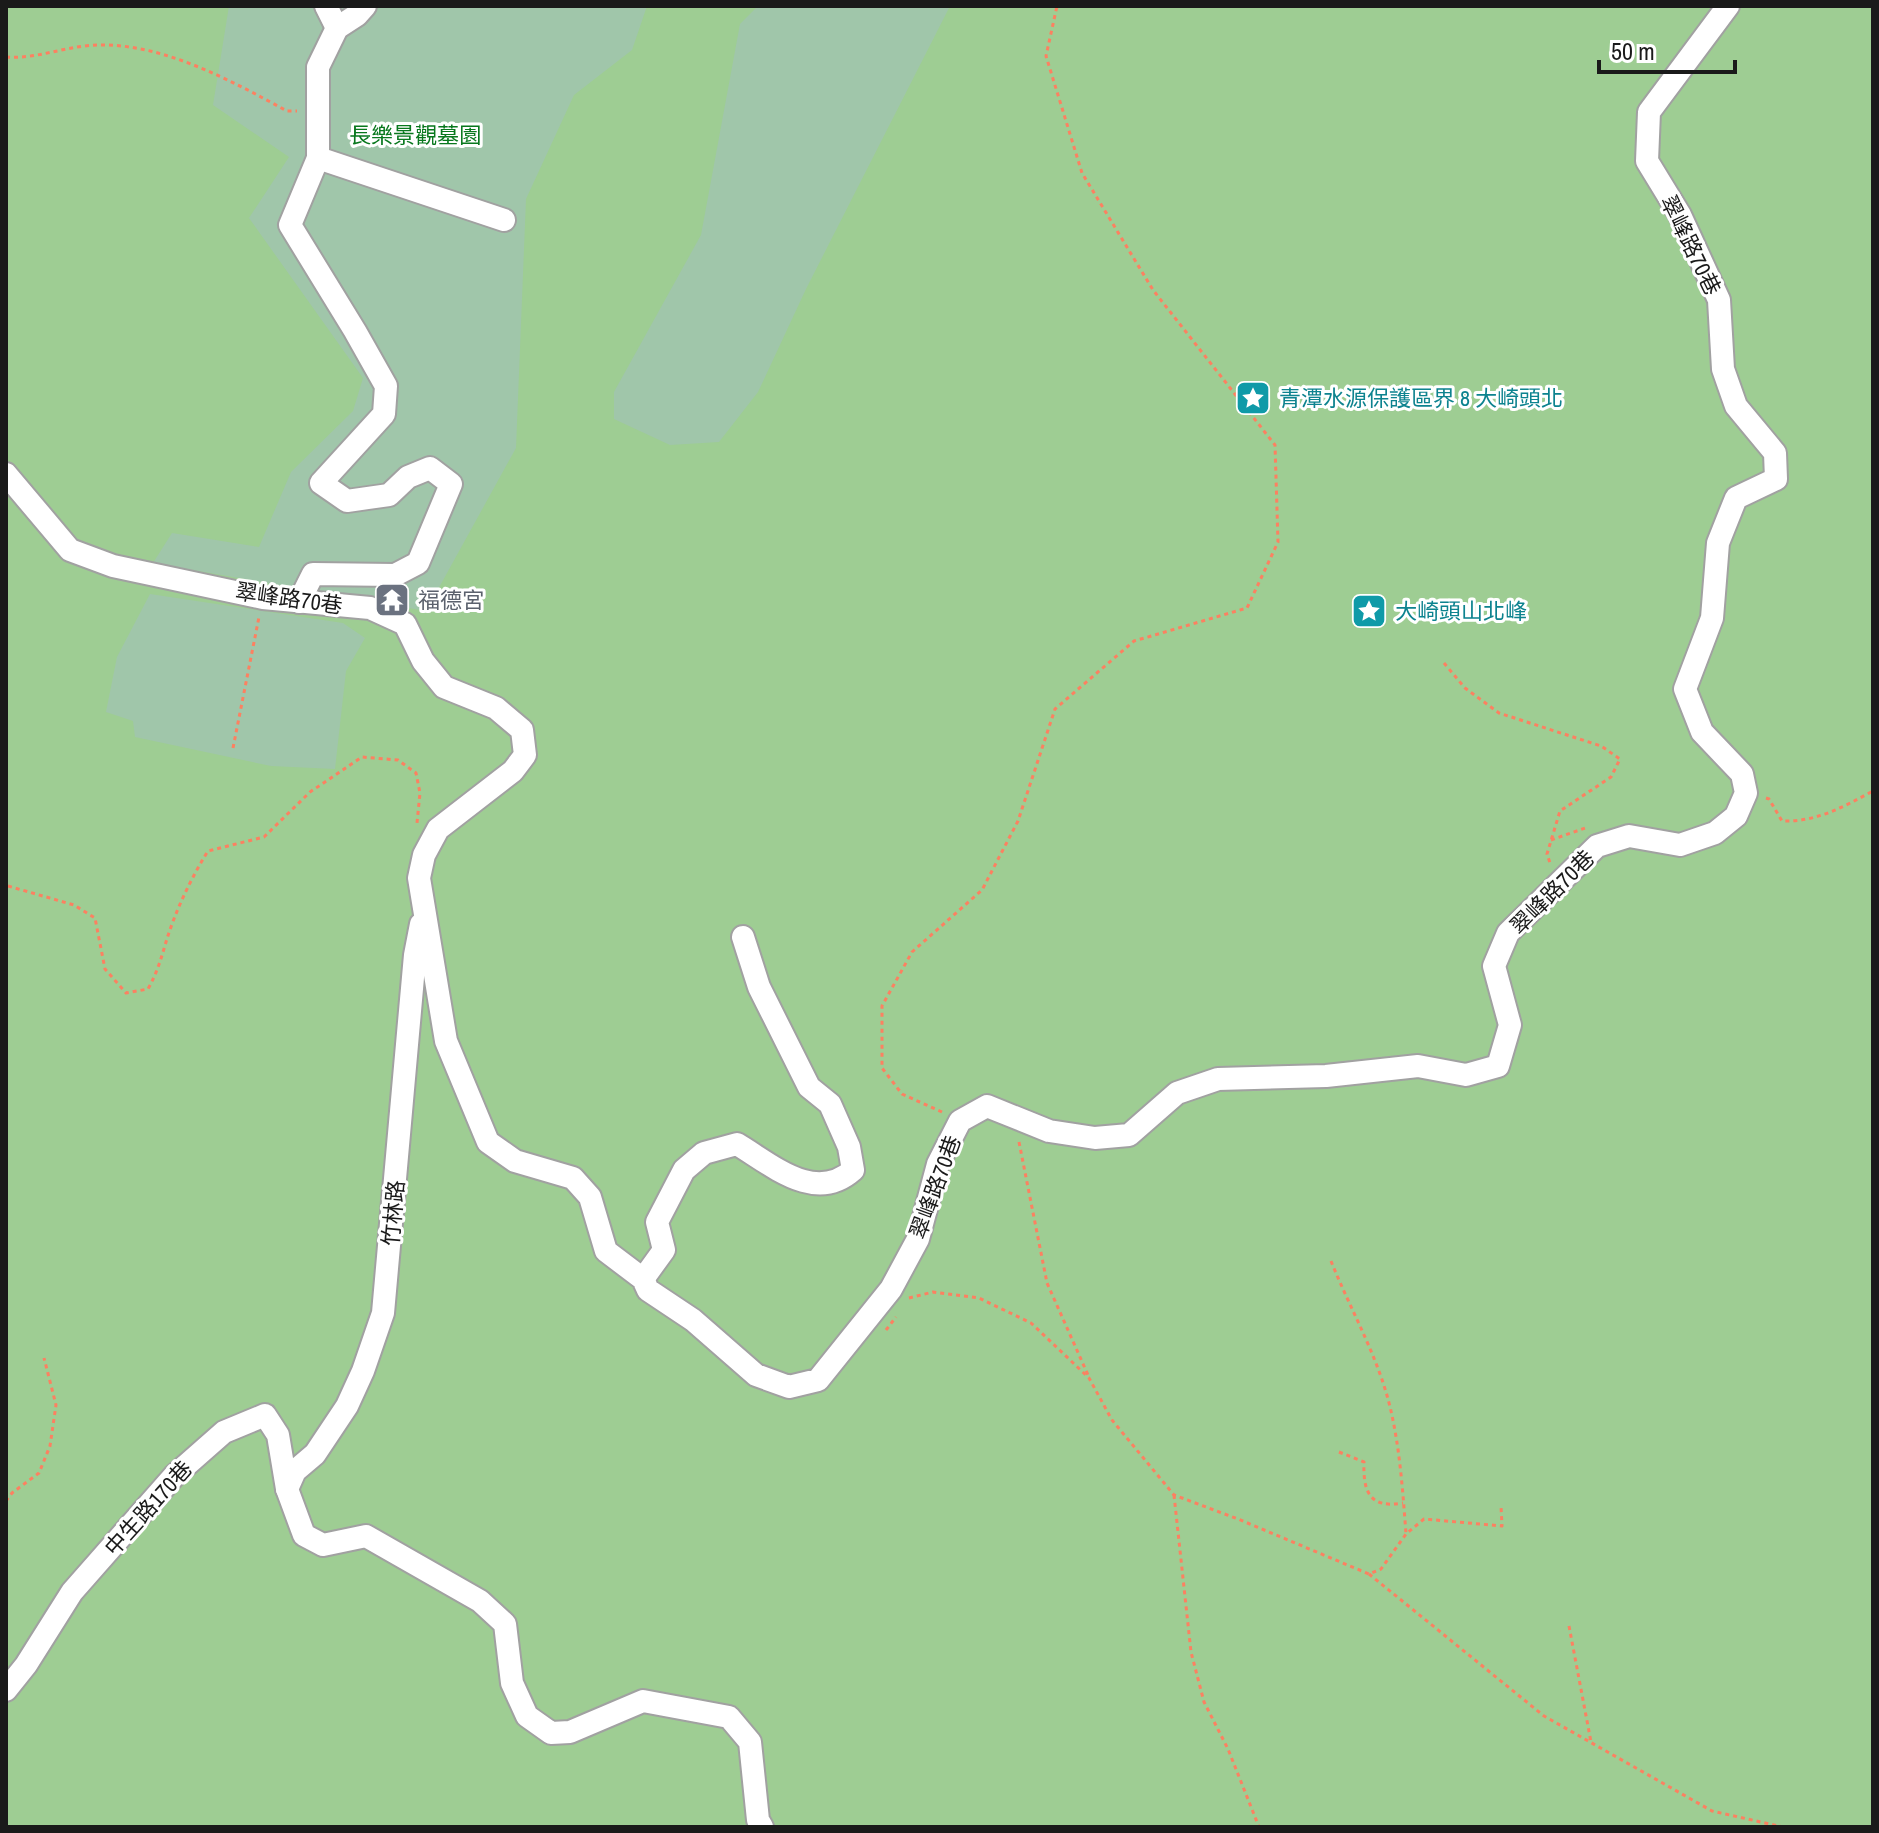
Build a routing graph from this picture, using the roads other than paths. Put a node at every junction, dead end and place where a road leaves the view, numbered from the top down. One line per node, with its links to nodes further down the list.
1 (326, 6): 4 (street)
2 (365, 6): 4 (street)
3 (1728, 6): 11 (street, 翠峰路70巷)
4 (337, 28): 5 (street)
5 (318, 158): 6 (street); 8 (street)
6 (504, 220)
7 (6, 474): 8 (street, 翠峰路70巷)
8 (299, 602): 9 (street, 翠峰路70巷)
9 (424, 910): 11 (street, 翠峰路70巷); 12 (street, 竹林路)
10 (743, 937): 11 (street)
11 (643, 1279)
12 (287, 1489): 13 (street, 中生路170巷); 14 (street)
13 (6, 1690)
14 (762, 1827)

